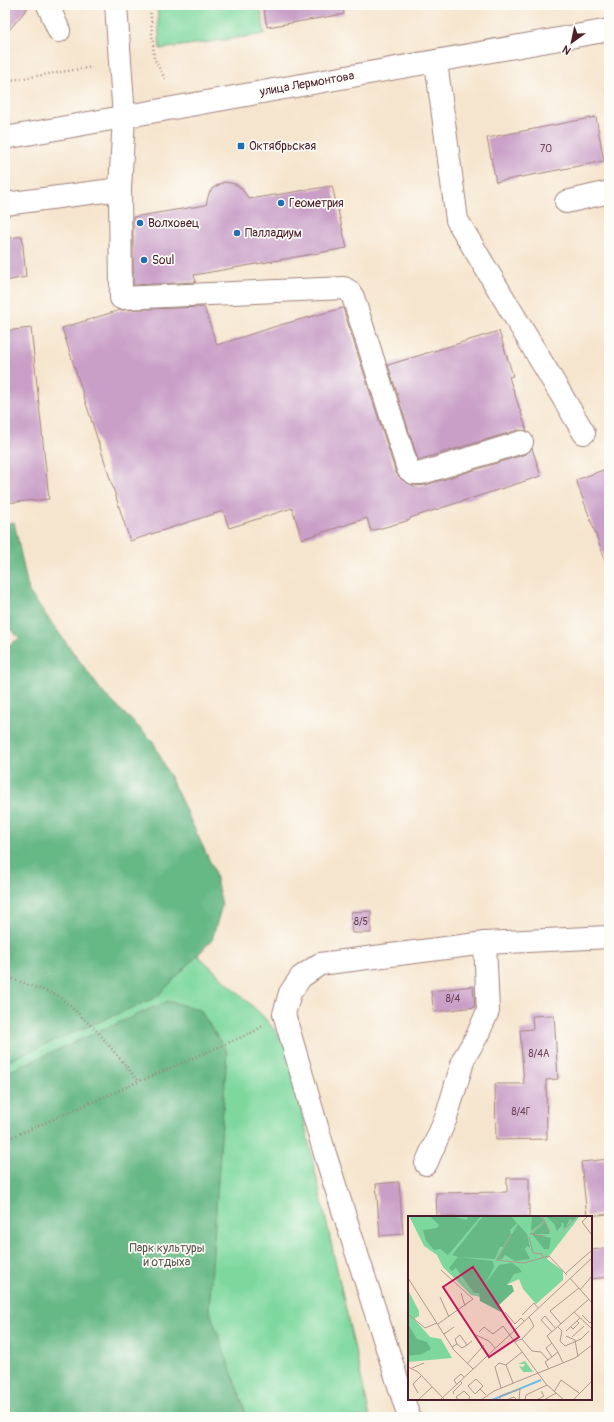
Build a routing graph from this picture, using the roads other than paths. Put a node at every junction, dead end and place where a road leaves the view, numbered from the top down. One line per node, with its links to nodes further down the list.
1 (48, 5): 4 (main road)
2 (116, 5): 6 (main road)
3 (609, 30): 5 (main road, улица Лермонтова)
4 (59, 31)
5 (436, 62): 6 (main road, улица Лермонтова); 12 (main road)
6 (124, 117): 7 (main road, улица Лермонтова); 8 (main road)
7 (5, 138)
8 (120, 189): 11 (main road); 13 (main road)
9 (609, 192): 10 (main road)
10 (566, 202)
11 (5, 204)
12 (584, 433)
13 (522, 442)
14 (609, 937): 15 (main road)
15 (485, 943): 16 (main road); 17 (main road)
16 (426, 1164)
17 (409, 1417)

